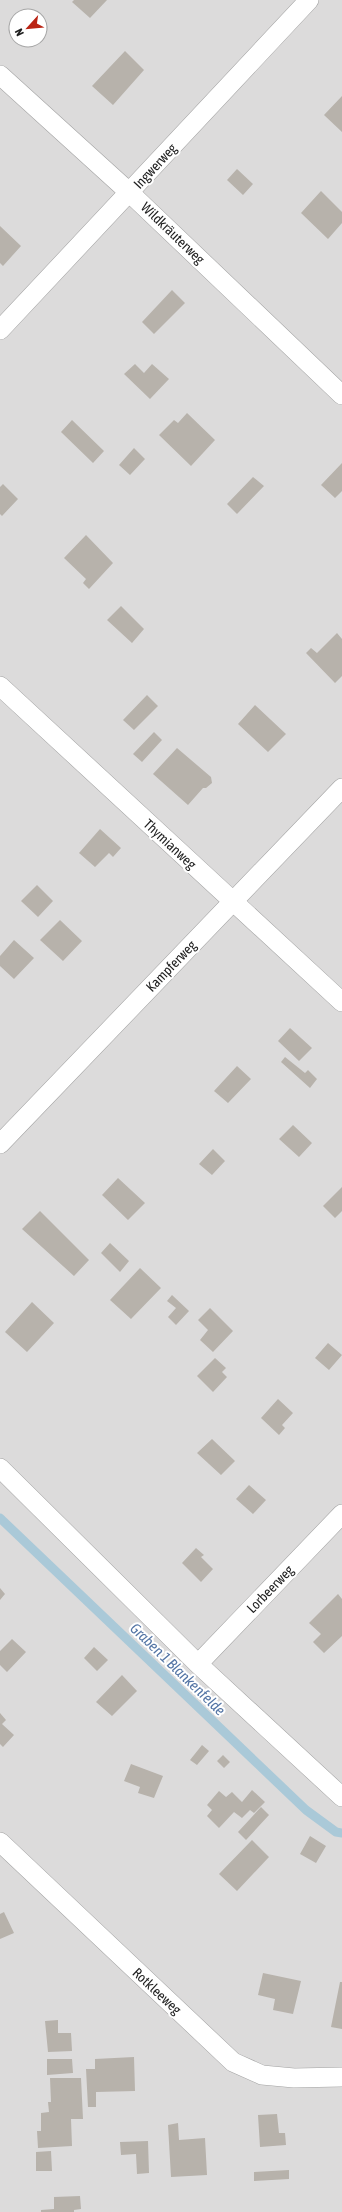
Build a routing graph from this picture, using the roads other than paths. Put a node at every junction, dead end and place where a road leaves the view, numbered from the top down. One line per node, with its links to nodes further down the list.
1 (309, 0): 3 (lane, Ingwerweg)
2 (0, 75): 3 (lane, Wildkräuterweg)
3 (130, 193): 4 (lane, Ingwerweg); 5 (lane, Wildkräuterweg)
4 (0, 330)
5 (342, 395)
6 (0, 686): 8 (lane, Thymianweg)
7 (342, 788): 8 (lane, Kampferweg)
8 (233, 903): 9 (lane, Thymianweg); 10 (lane, Kampferweg)
9 (342, 1002)
10 (0, 1144)
11 (0, 1468): 13 (lane)
12 (342, 1514): 13 (lane, Lorbeerweg)
13 (198, 1664): 14 (lane)
14 (342, 1797)
15 (0, 1842): 16 (lane, Rotkleeweg)
16 (342, 2077)

